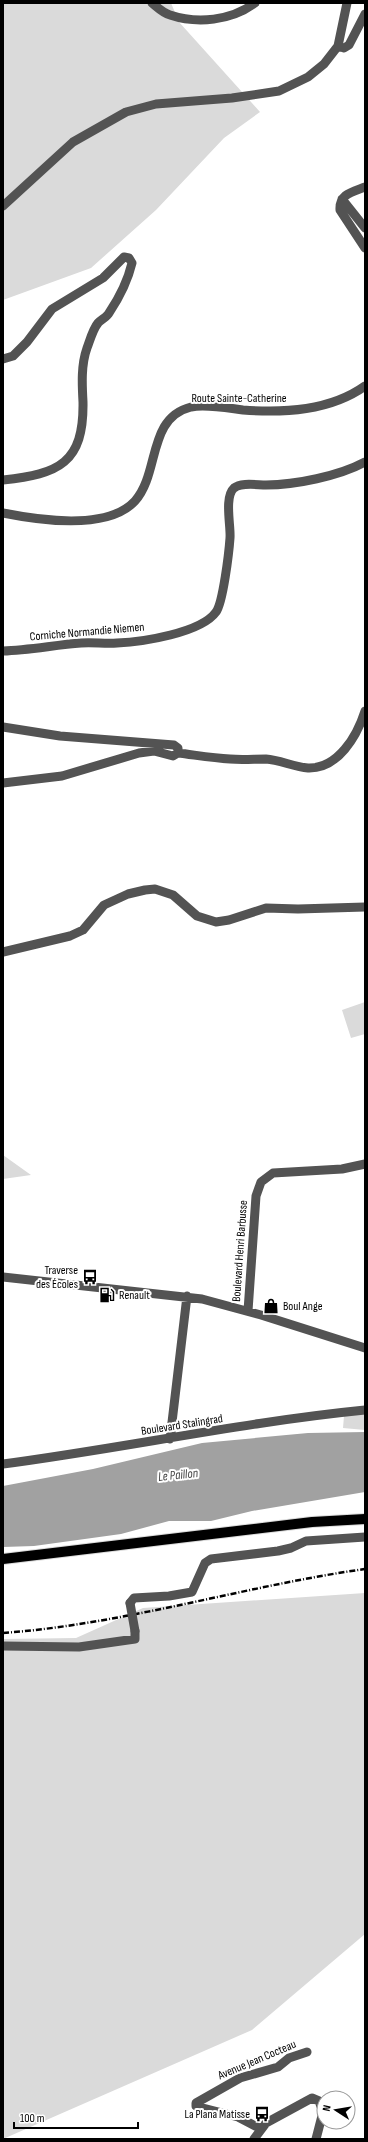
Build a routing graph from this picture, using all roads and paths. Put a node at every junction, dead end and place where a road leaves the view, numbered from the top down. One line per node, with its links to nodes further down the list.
1 (152, 3): 2 (street)
2 (255, 3)
3 (347, 3): 5 (street)
4 (365, 14): 5 (street)
5 (338, 46): 8 (street)
6 (365, 187): 7 (street)
7 (344, 197): 9 (street); 10 (street)
8 (3, 206)
9 (365, 228)
10 (365, 248)
11 (3, 359): 14 (street)
12 (365, 386): 15 (street, Route Sainte-Catherine)
13 (365, 462): 16 (street, Corniche Normandie Niemen)
14 (3, 480)
15 (3, 513)
16 (3, 651)
17 (365, 711): 19 (street)
18 (3, 727): 19 (street)
19 (178, 753): 20 (street)
20 (3, 783)
21 (365, 907): 22 (street)
22 (3, 952)
23 (365, 1164): 26 (street, Boulevard Henri Barbusse)
24 (3, 1277): 25 (street)
25 (187, 1296): 26 (street); 29 (street)
26 (248, 1311): 27 (street)
27 (365, 1348)
28 (365, 1410): 29 (street, Boulevard Stalingrad)
29 (170, 1439): 30 (street, Boulevard Stalingrad)
30 (3, 1464)
31 (365, 1519): 34 (main road)
32 (365, 1525): 35 (main road)
33 (365, 1537): 36 (street, bridge)
34 (3, 1559)
35 (3, 1564)
36 (3, 1646)
37 (307, 2052): 38 (street, Avenue Jean Cocteau)
38 (263, 2126): 39 (street); 40 (street)
39 (254, 2139)
40 (316, 2139)

